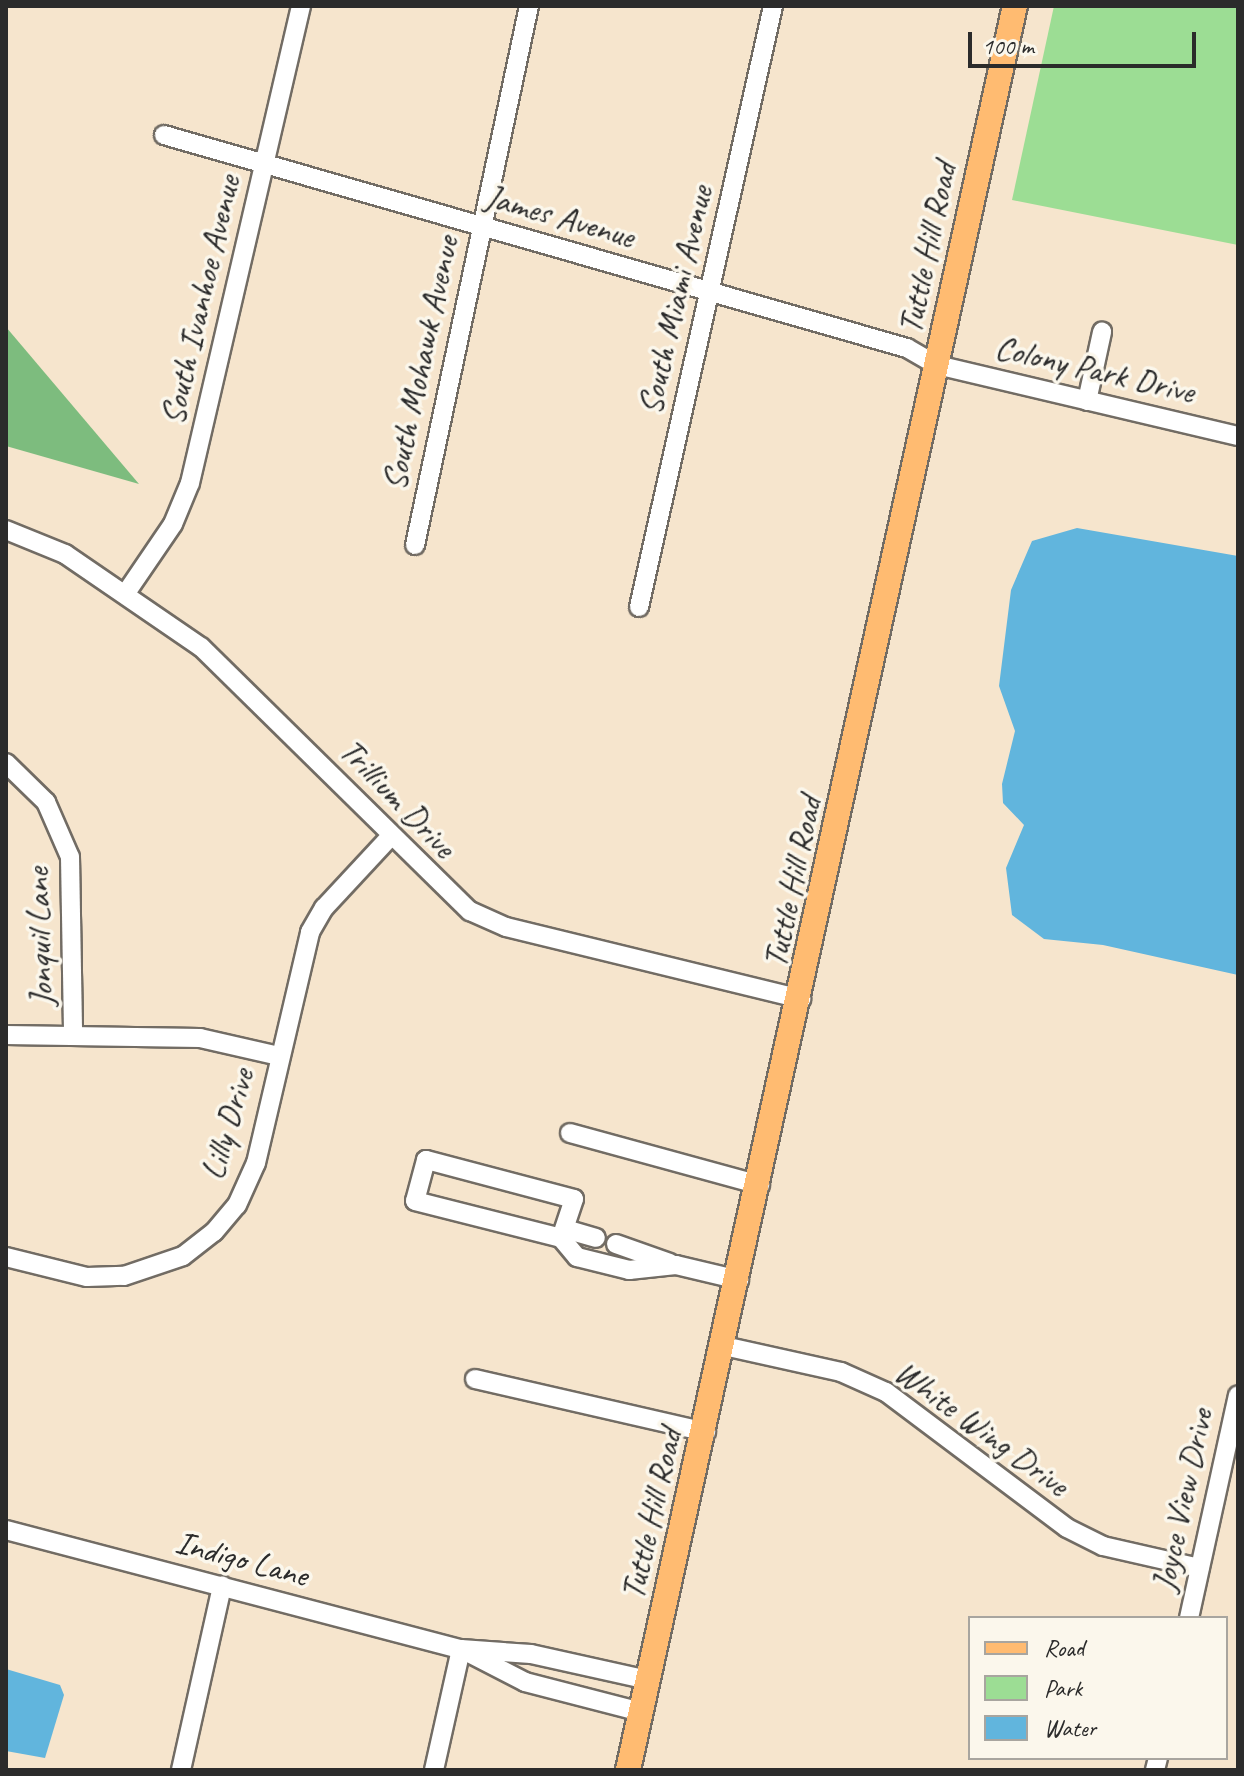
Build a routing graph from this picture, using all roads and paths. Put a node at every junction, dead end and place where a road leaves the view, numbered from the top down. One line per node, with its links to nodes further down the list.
1 (301, 6): 6 (street, South Ivanhoe Avenue)
2 (529, 6): 7 (street, South Mohawk Avenue)
3 (773, 6): 8 (street, South Miami Avenue)
4 (1015, 6): 10 (main road, Tuttle Hill Road)
5 (164, 135): 6 (street, James Avenue)
6 (264, 166): 7 (street, James Avenue); 15 (street, South Ivanhoe Avenue)
7 (481, 226): 8 (street, James Avenue); 14 (street, South Mohawk Avenue)
8 (709, 291): 10 (street, James Avenue); 16 (street, South Miami Avenue)
9 (1102, 332): 11 (street)
10 (937, 365): 11 (street, Colony Park Drive); 19 (main road, Tuttle Hill Road)
11 (1087, 401): 12 (street, Colony Park Drive)
12 (1238, 436)
13 (6, 530): 15 (street, Trillium Drive)
14 (415, 545)
15 (126, 593): 18 (street, Trillium Drive)
16 (639, 607)
17 (6, 763): 21 (street, Jonquil Lane)
18 (390, 837): 19 (street, Trillium Drive); 22 (street, Lilly Drive)
19 (801, 999): 24 (main road, Tuttle Hill Road)
20 (6, 1035): 21 (street)
21 (73, 1035): 22 (street)
22 (279, 1056): 28 (street, Lilly Drive)
23 (570, 1133): 24 (street)
24 (760, 1185): 30 (main road, Tuttle Hill Road)
25 (563, 1234): 25 (street); 26 (street); 29 (street)
26 (596, 1238)
27 (616, 1244): 29 (street)
28 (6, 1257)
29 (676, 1265): 30 (street)
30 (739, 1280): 31 (main road, Tuttle Hill Road)
31 (724, 1346): 34 (main road, Tuttle Hill Road); 36 (street, White Wing Drive)
32 (475, 1379): 34 (street)
33 (1238, 1395): 36 (street, Joyce View Drive)
34 (706, 1432): 40 (main road, Tuttle Hill Road)
35 (6, 1530): 37 (street, Indigo Lane)
36 (1200, 1568): 38 (street, Joyce View Drive)
37 (222, 1586): 39 (street, Indigo Lane); 42 (street)
38 (1189, 1616)
39 (461, 1649): 40 (street, Indigo Lane); 41 (street, Indigo Lane); 43 (street)
40 (648, 1680): 41 (main road, Tuttle Hill Road)
41 (641, 1712): 44 (main road, Tuttle Hill Road)
42 (181, 1770)
43 (434, 1770)
44 (628, 1770)

